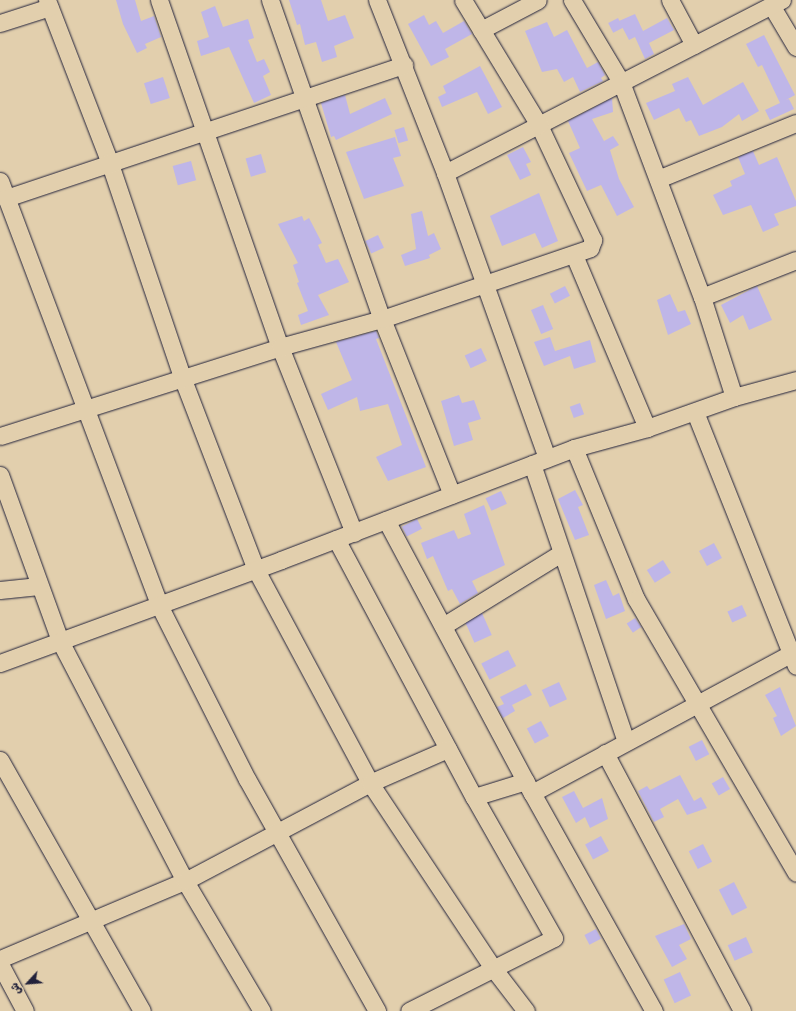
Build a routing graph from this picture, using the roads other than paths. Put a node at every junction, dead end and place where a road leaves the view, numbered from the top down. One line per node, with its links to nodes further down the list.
1 (159, 0): 19 (street)
2 (270, 0): 16 (street)
3 (377, 0): 14 (street)
4 (463, 0): 11 (street)
5 (538, 0): 11 (street)
6 (572, 0): 15 (street)
7 (670, 0): 12 (street)
8 (778, 1): 12 (street); 13 (street)
9 (48, 3): 10 (street); 20 (street)
10 (0, 23)
11 (481, 30): 18 (street)
12 (694, 45): 15 (street)
13 (796, 47)
14 (404, 65): 16 (street); 21 (street)
15 (621, 82): 18 (street); 22 (street)
16 (305, 96): 19 (street); 29 (street)
17 (796, 123): 22 (street)
18 (540, 126): 21 (street); 25 (street)
19 (205, 129): 20 (street); 30 (street)
20 (110, 161): 24 (street); 31 (street)
21 (445, 173): 27 (street)
22 (658, 179): 28 (street)
23 (0, 181): 24 (street)
24 (6, 198): 34 (street)
25 (574, 255): 27 (street); 36 (street)
26 (796, 260): 28 (street)
27 (485, 284): 29 (street); 39 (street)
28 (702, 297): 33 (street)
29 (382, 319): 30 (street); 41 (street)
30 (280, 347): 31 (street); 43 (street)
31 (182, 377): 34 (street); 46 (street)
32 (796, 380): 33 (street)
33 (734, 397): 35 (street)
34 (85, 410): 37 (street); 49 (street)
35 (695, 412): 36 (street); 52 (street)
36 (647, 428): 38 (street)
37 (0, 436)
38 (574, 448): 39 (street); 54 (street)
39 (539, 461): 41 (street); 45 (street)
40 (0, 475): 47 (street)
41 (452, 495): 42 (street)
42 (386, 520): 43 (street); 50 (street)
43 (354, 533): 44 (street)
44 (336, 540): 46 (street); 56 (street)
45 (562, 553): 50 (street); 55 (street)
46 (256, 570): 49 (street); 59 (street)
47 (39, 586): 48 (street); 51 (street)
48 (0, 590)
49 (159, 605): 51 (street); 62 (street)
50 (443, 626): 60 (street)
51 (60, 641): 53 (street); 64 (street)
52 (794, 657): 54 (street)
53 (0, 663)
54 (697, 703): 55 (street); 63 (street)
55 (626, 742): 57 (street)
56 (448, 749): 59 (street); 61 (street)
57 (605, 753): 60 (street); 76 (street)
58 (0, 760): 65 (street)
59 (370, 783): 62 (street); 68 (street)
60 (529, 787): 61 (street); 75 (street)
61 (474, 797): 68 (street)
62 (278, 833): 64 (street); 72 (street)
63 (796, 873)
64 (185, 881): 65 (street); 71 (street)
65 (89, 920): 66 (street); 70 (street)
66 (0, 959)
67 (0, 964): 69 (street)
68 (493, 968): 73 (street); 74 (street)
69 (25, 1011)
70 (142, 1011)
71 (262, 1011)
72 (377, 1011)
73 (409, 1011)
74 (526, 1011)
75 (654, 1011)
76 (742, 1011)

